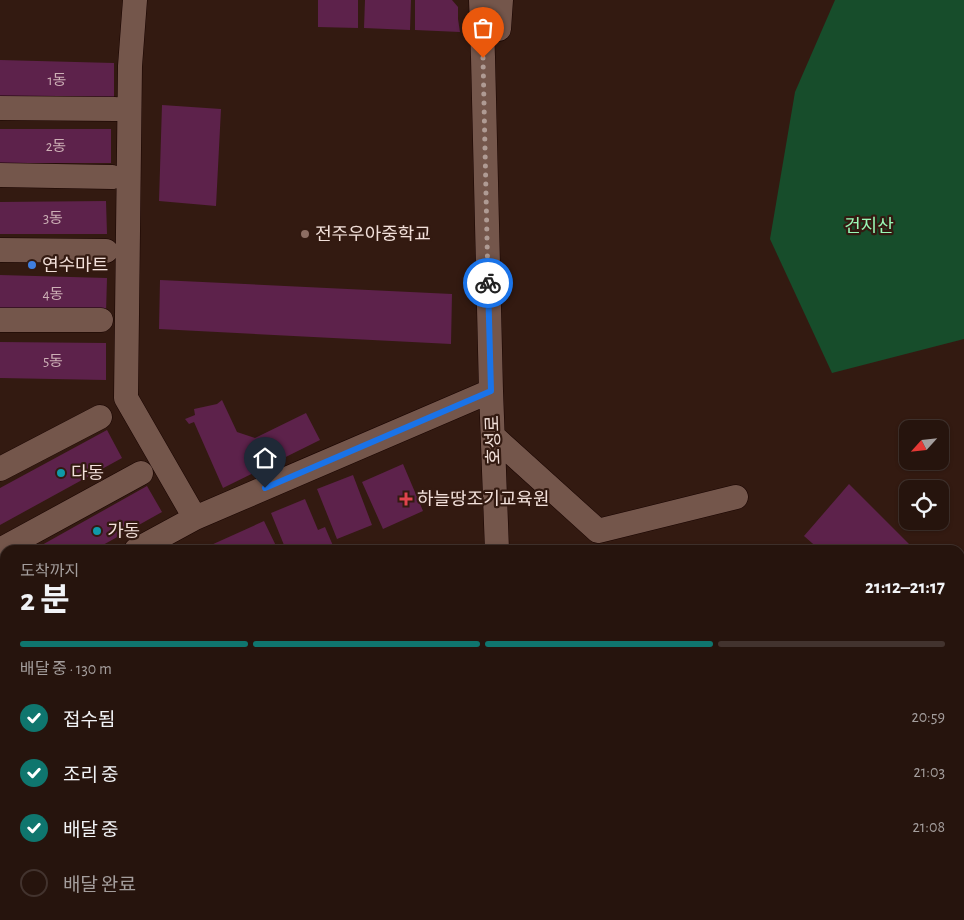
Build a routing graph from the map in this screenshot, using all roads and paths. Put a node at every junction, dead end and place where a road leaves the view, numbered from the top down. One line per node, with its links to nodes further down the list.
1 (135, 0): 19 (street)
2 (480, 0): 4 (street, 호성로)
3 (501, 0): 4 (street)
4 (482, 30): 13 (street, 호성로)
5 (0, 108): 6 (street)
6 (115, 108)
7 (0, 176): 8 (street)
8 (112, 176)
9 (0, 250): 10 (street)
10 (106, 251)
11 (0, 320): 12 (street)
12 (101, 320)
13 (491, 391): 15 (street, 호성로); 19 (street)
14 (100, 417): 16 (street)
15 (493, 436): 18 (street); 22 (street, 호성로)
16 (0, 469)
17 (141, 473): 20 (street)
18 (736, 497)
19 (195, 518): 21 (street)
20 (9, 545)
21 (145, 545)
22 (497, 545)

